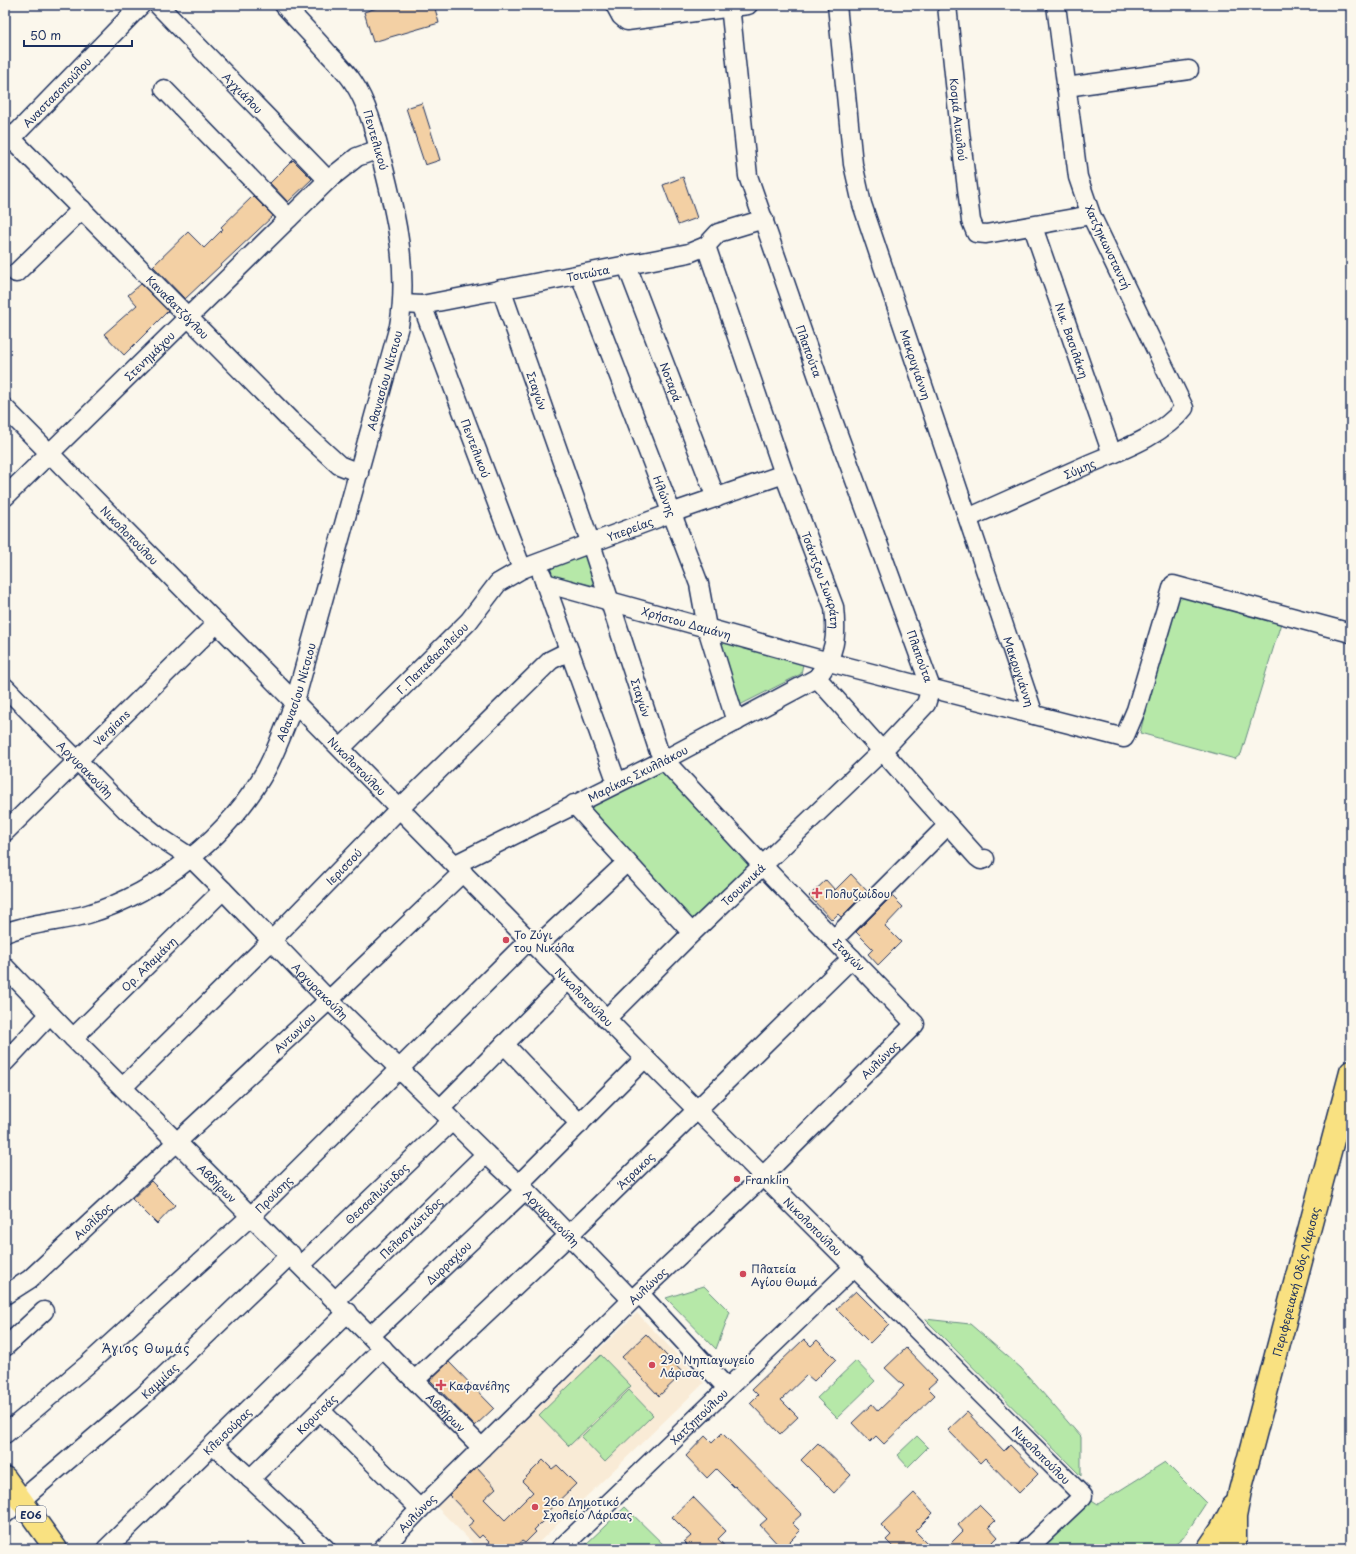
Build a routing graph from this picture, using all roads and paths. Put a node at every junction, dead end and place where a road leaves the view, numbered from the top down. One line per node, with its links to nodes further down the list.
1 (141, 5): 13 (street, Αναστασοπούλου)
2 (158, 5): 15 (street, Αγχιάλου)
3 (284, 5): 14 (street, Πεντελικού)
4 (615, 5): 9 (street)
5 (748, 5): 9 (street)
6 (836, 5): 38 (street, Μακρυγιάννη)
7 (947, 5): 20 (street, Κοσμά Αιτωλού)
8 (1056, 5): 11 (street, Χατζηκωνσταντή)
9 (730, 6): 19 (street, Πλαπούτα)
10 (1189, 70): 11 (street)
11 (1066, 87): 17 (street, Χατζηκωνσταντή)
12 (164, 89): 18 (street)
13 (7, 138): 16 (street, Καναβατζόγλου)
14 (379, 149): 15 (street, Στενημάχου); 26 (street, Πεντελικού)
15 (328, 180): 18 (street, Στενημάχου)
16 (82, 209): 23 (street); 28 (street, Καναβατζόγλου)
17 (1091, 215): 20 (street); 30 (street, Χατζηκωνσταντή)
18 (290, 218): 28 (street, Στενημάχου)
19 (764, 219): 21 (street, Τσιτώτα); 50 (street, Πλαπούτα)
20 (1033, 226): 32 (street, Νικ. Βασιλάκη)
21 (706, 246): 22 (street, Τσιτώτα); 34 (street, Τσάντζου Σωκράτη)
22 (627, 266): 24 (street, Τσιτώτα); 36 (street, Νοταρά)
23 (16, 273)
24 (580, 275): 25 (street, Τσιτώτα); 37 (street, Ηλώνης)
25 (501, 289): 27 (street, Τσιτώτα); 39 (street, Σταγών)
26 (403, 304): 27 (street, Τσιτώτα); 33 (street, Αθανασίου Νίτσιου)
27 (422, 305): 40 (street, Πεντελικού)
28 (189, 317): 31 (street, Στενημάχου); 33 (street, Καναβατζόγλου)
29 (5, 408): 31 (street, Νικολοπούλου)
30 (1184, 408): 32 (street, Σύμης)
31 (50, 453): 35 (street, Στενημάχου); 43 (street, Νικολοπούλου)
32 (1112, 454): 38 (street, Σύμης)
33 (359, 473): 51 (street, Αθανασίου Νίτσιου)
34 (784, 474): 36 (street, Υπερείας); 47 (street, Τσάντζου Σωκράτη)
35 (5, 497)
36 (716, 498): 37 (street, Υπερείας)
37 (671, 514): 39 (street, Υπερείας); 44 (street, Ηλώνης)
38 (968, 518): 52 (street, Μακρυγιάννη)
39 (591, 544): 40 (street, Υπερείας); 42 (street, Σταγών)
40 (530, 567): 41 (street, Πεντελικού); 54 (street, Γ. Παπαβασιλείου)
41 (545, 583): 42 (street, Χρήστου Δαμάνη); 46 (street, Πεντελικού)
42 (608, 600): 44 (street, Χρήστου Δαμάνη); 56 (street, Σταγών)
43 (217, 623): 51 (street, Νικολοπούλου); 57 (street, Vergians)
44 (707, 628): 47 (street, Χρήστου Δαμάνη); 53 (street, Ηλώνης)
45 (1351, 633): 52 (street, Χρήστου Δαμάνη)
46 (569, 651): 58 (street, Πεντελικού); 60 (street, Ιερισσού)
47 (829, 662): 48 (street, Τσάντζου Σωκράτη); 50 (street, Χρήστου Δαμάνη)
48 (817, 678): 53 (street, Μαρίκας Σκυλλάκου); 55 (street)
49 (5, 687): 57 (street, Αργυρακούλη)
50 (931, 688): 52 (street, Χρήστου Δαμάνη); 55 (street, Τσουκνικά)
51 (295, 701): 54 (street, Νικολοπούλου); 63 (street, Αθανασίου Νίτσιου)
52 (1034, 715)
53 (736, 722): 56 (street, Μαρίκας Σκυλλάκου)
54 (341, 748): 60 (street, Νικολοπούλου)
55 (882, 751): 61 (street); 66 (street, Τσουκνικά)
56 (664, 760): 58 (street, Μαρίκας Σκυλλάκου); 66 (street, Σταγών)
57 (78, 761): 62 (street, Vergians); 63 (street, Αργυρακούλη)
58 (617, 783): 59 (street, Μαρίκας Σκυλλάκου)
59 (574, 804): 65 (street); 67 (street, Μαρίκας Σκυλλάκου)
60 (400, 808): 67 (street, Νικολοπούλου); 72 (street, Ιερισσού)
61 (948, 825): 64 (street); 71 (street)
62 (7, 826)
63 (190, 857): 68 (street, Αργυρακούλη); 69 (street, Αθανασίου Νίτσιου)
64 (985, 859)
65 (627, 862): 70 (street); 73 (street, Προύσης)
66 (762, 865): 70 (street, Τσουκνικά); 71 (street, Σταγών)
67 (459, 868): 73 (street, Νικολοπούλου); 77 (street, Αντωνίου)
68 (223, 890): 72 (street, Αργυρακούλη); 81 (street, Ορ. Αλαμάνη)
69 (5, 933)
70 (692, 933): 79 (street, Τσουκνικά)
71 (834, 939): 74 (street, Σταγών)
72 (272, 940): 77 (street, Αργυρακούλη); 87 (street, Ιερισσού)
73 (533, 944): 76 (street, Νικολοπούλου); 85 (street, Προύσης)
74 (852, 958): 80 (street, Σταγών); 88 (street, Άτρακος)
75 (5, 967): 78 (street, Αβδήρων)
76 (568, 980): 79 (street, Νικολοπούλου); 82 (street, Θεσσαλιώτιδος)
77 (329, 1000): 85 (street, Αργυρακούλη); 91 (street, Αντωνίου)
78 (50, 1014): 81 (street, Αβδήρων); 84 (street)
79 (606, 1019): 83 (street, Νικολοπούλου)
80 (915, 1024): 93 (street, Αυλώνος)
81 (73, 1038): 87 (street, Αβδήρων)
82 (504, 1044): 89 (street, Θεσσαλιώτιδος); 90 (street)
83 (645, 1058): 88 (street, Νικολοπούλου); 90 (street, Δυρραχίου)
84 (5, 1062)
85 (400, 1070): 89 (street, Αργυρακούλη); 95 (street, Προύσης)
86 (1351, 1072): 114 (main road, Περιφερειακή Οδός Λάρισας)
87 (123, 1087): 91 (street, Αβδήρων)
88 (696, 1109): 93 (street, Νικολοπούλου); 96 (street, Άτρακος)
89 (446, 1115): 92 (street, Αργυρακούλη); 97 (street, Θεσσαλιώτιδος)
90 (580, 1124): 94 (street, Δυρραχίου)
91 (176, 1141): 95 (street, Αβδήρων); 99 (street, Αιολίδος)
92 (486, 1154): 94 (street, Αργυρακούλη); 101 (street, Πελασγιώτιδος)
93 (762, 1176): 98 (street, Νικολοπούλου); 100 (street, Αυλώνος)
94 (522, 1187): 96 (street, Αργυρακούλη); 104 (street, Δυρραχίου)
95 (252, 1215): 97 (street, Αβδήρων); 109 (street, Προύσης)
96 (568, 1236): 100 (street, Αργυρακούλη); 106 (street, Άτρακος)
97 (296, 1259): 101 (street, Αβδήρων); 115 (street, Καμμίας)
98 (855, 1266): 107 (street, Χατζηπούλιου); 122 (street, Νικολοπούλου)
99 (5, 1295)
100 (636, 1297): 107 (street, Αργυρακούλη); 111 (street, Αυλώνος)
101 (336, 1300): 103 (street, Αβδήρων)
102 (44, 1311): 105 (street)
103 (348, 1312): 104 (street, Αβδήρων); 110 (street, Κλεισούρας)
104 (377, 1342): 106 (street, Αβδήρων); 108 (street, Κορυτσάς)
105 (5, 1347)
106 (415, 1380): 111 (street, Αβδήρων)
107 (727, 1388): 121 (street, Χατζηπούλιου)
108 (320, 1410): 113 (street, Κορυτσάς); 116 (street)
109 (5, 1434)
110 (214, 1445): 113 (street); 118 (street, Κλεισούρας)
111 (482, 1448): 116 (street, Αυλώνος)
112 (5, 1478): 115 (main road, ΕΟ6)
113 (250, 1479): 119 (street)
114 (1240, 1491): 123 (main road, Περιφερειακή Οδός Λάρισας); 124 (main road, Περιφερειακή Οδός Λάρισας)
115 (13, 1508): 117 (main road, ΕΟ6)
116 (420, 1509): 120 (street, Αυλώνος)
117 (56, 1549)
118 (106, 1549)
119 (326, 1549)
120 (382, 1549)
121 (560, 1549)
122 (1027, 1549)
123 (1208, 1549)
124 (1235, 1549)

